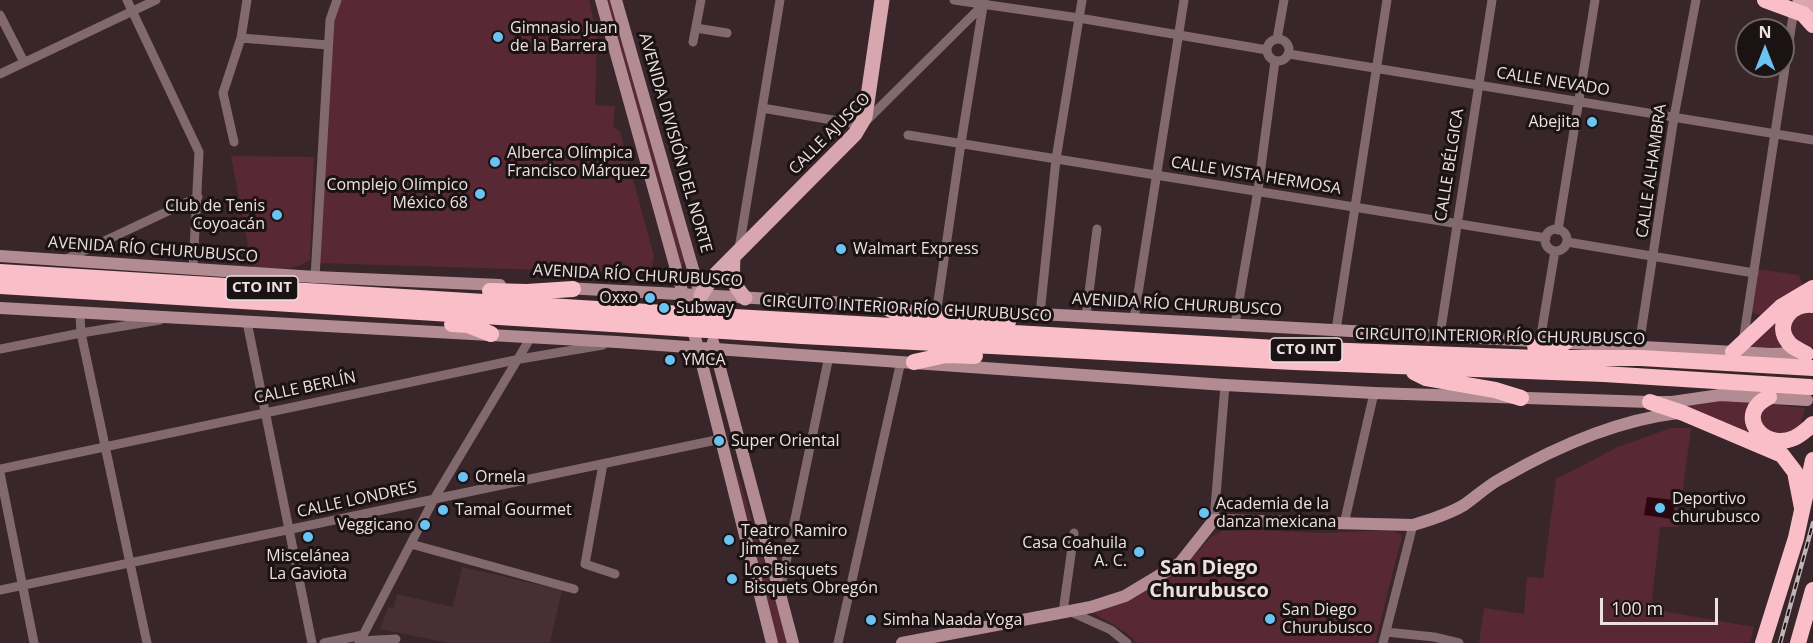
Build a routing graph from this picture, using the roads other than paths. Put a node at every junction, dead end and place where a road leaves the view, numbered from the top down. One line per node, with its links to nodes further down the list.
1 (127, 0): 22 (street)
2 (156, 0): 22 (street)
3 (247, 0): 29 (street)
4 (337, 0): 32 (street)
5 (601, 0): 73 (main road, AVENIDA DIVISIÓN DEL NORTE)
6 (616, 0): 74 (main road, AVENIDA DIVISIÓN DEL NORTE)
7 (701, 0): 26 (street)
8 (780, 0): 41 (street)
9 (882, 0): 43 (main road)
10 (954, 0): 19 (street)
11 (1082, 0): 24 (street)
12 (1184, 0): 28 (street)
13 (1284, 0): 30 (street)
14 (1387, 0): 37 (street)
15 (1492, 0): 39 (street, CALLE BÉLGICA)
16 (1595, 0): 40 (street)
17 (1696, 0): 42 (street, CALLE ALHAMBRA)
18 (1765, 0): 20 (highway)
19 (985, 2): 24 (street); 43 (street, CALLE AJUSCO); 48 (street)
20 (1797, 5): 21 (main road); 25 (highway); 44 (street)
21 (1813, 6)
22 (133, 11): 36 (street); 52 (street)
23 (0, 15): 36 (street)
24 (1079, 18): 28 (street); 49 (street)
25 (1813, 25)
26 (696, 28): 27 (street); 31 (street)
27 (727, 33)
28 (1179, 34): 33 (street); 50 (street)
29 (241, 38): 32 (street); 47 (street)
30 (1277, 39): 33 (street); 34 (street)
31 (693, 42)
32 (328, 45): 67 (street)
33 (1267, 50): 35 (street)
34 (1289, 54): 35 (street); 37 (street, CALLE NEVADO)
35 (1275, 61): 51 (street)
36 (24, 62): 38 (street)
37 (1375, 68): 39 (street, CALLE NEVADO); 53 (street)
38 (0, 74)
39 (1478, 85): 40 (street, CALLE NEVADO); 54 (street, CALLE BÉLGICA)
40 (1579, 101): 42 (street, CALLE NEVADO); 56 (street)
41 (762, 108): 43 (street); 60 (street)
42 (1674, 117): 44 (street, CALLE NEVADO); 62 (street, CALLE ALHAMBRA)
43 (862, 125): 60 (main road, CALLE AJUSCO)
44 (1776, 134): 46 (street, CALLE NEVADO); 66 (street)
45 (908, 135): 48 (street, CALLE VISTA HERMOSA)
46 (1813, 140)
47 (234, 142)
48 (960, 142): 49 (street, CALLE VISTA HERMOSA); 82 (street)
49 (1056, 159): 50 (street, CALLE VISTA HERMOSA); 84 (street)
50 (1157, 175): 51 (street, CALLE VISTA HERMOSA); 88 (street)
51 (1258, 190): 53 (street, CALLE VISTA HERMOSA); 90 (street)
52 (198, 197): 63 (street); 64 (street)
53 (1355, 207): 54 (street, CALLE VISTA HERMOSA); 92 (street)
54 (1456, 223): 57 (street, CALLE VISTA HERMOSA); 96 (street, CALLE BÉLGICA)
55 (1097, 229): 85 (street)
56 (1558, 230): 57 (street); 58 (street)
57 (1546, 238): 59 (street)
58 (1567, 242): 59 (street); 62 (street)
59 (1555, 251): 99 (street)
60 (736, 254): 74 (main road, CALLE AJUSCO); 76 (main road)
61 (0, 256): 63 (main road, AVENIDA RÍO CHURUBUSCO / CTO INT)
62 (1654, 256): 66 (street); 104 (street, CALLE ALHAMBRA)
63 (63, 260): 64 (main road, AVENIDA RÍO CHURUBUSCO / CTO INT)
64 (193, 269): 67 (main road, AVENIDA RÍO CHURUBUSCO / CTO INT)
65 (0, 273): 75 (highway, CIRCUITO INTERIOR RÍO CHURUBUSCO / CTO INT)
66 (1754, 273): 106 (street)
67 (315, 277): 70 (main road, AVENIDA RÍO CHURUBUSCO / CTO INT)
68 (0, 286): 79 (highway, CIRCUITO INTERIOR RÍO CHURUBUSCO / CTO INT)
69 (1813, 288): 106 (highway)
70 (573, 289): 71 (main road, AVENIDA RÍO CHURUBUSCO / CTO INT); 75 (highway)
71 (637, 292): 72 (main road, AVENIDA RÍO CHURUBUSCO / CTO INT); 81 (main road)
72 (659, 293): 73 (main road, AVENIDA RÍO CHURUBUSCO / CTO INT); 81 (main road)
73 (682, 294): 74 (main road, AVENIDA RÍO CHURUBUSCO / CTO INT); 105 (main road, AVENIDA DIVISIÓN DEL NORTE)
74 (701, 295): 76 (main road, AVENIDA RÍO CHURUBUSCO / CTO INT); 108 (main road, AVENIDA DIVISIÓN DEL NORTE)
75 (411, 297): 86 (highway, CIRCUITO INTERIOR RÍO CHURUBUSCO / CTO INT)
76 (741, 297): 77 (main road, AVENIDA RÍO CHURUBUSCO / CTO INT); 110 (main road)
77 (879, 305): 82 (main road, AVENIDA RÍO CHURUBUSCO / CTO INT); 98 (highway)
78 (1813, 305): 113 (highway)
79 (328, 307): 86 (highway, CIRCUITO INTERIOR RÍO CHURUBUSCO / CTO INT); 95 (highway)
80 (0, 308): 83 (main road, CTO INT)
81 (648, 308): 93 (main road)
82 (938, 308): 84 (main road, AVENIDA RÍO CHURUBUSCO / CTO INT)
83 (80, 314): 87 (main road, CTO INT); 94 (street)
84 (1040, 314): 85 (main road, AVENIDA RÍO CHURUBUSCO / CTO INT)
85 (1086, 316): 88 (main road, AVENIDA RÍO CHURUBUSCO / CTO INT)
86 (613, 317): 91 (highway, CIRCUITO INTERIOR RÍO CHURUBUSCO / CTO INT, bridge)
87 (176, 318): 89 (main road, CTO INT); 94 (street)
88 (1134, 319): 90 (main road, AVENIDA RÍO CHURUBUSCO / CTO INT)
89 (247, 322): 95 (main road, CTO INT); 122 (street)
90 (1235, 324): 92 (main road, AVENIDA RÍO CHURUBUSCO / CTO INT)
91 (803, 328): 98 (highway, CIRCUITO INTERIOR RÍO CHURUBUSCO / CTO INT); 109 (highway, CIRCUITO INTERIOR RÍO CHURUBUSCO / CTO INT)
92 (1336, 330): 96 (main road, AVENIDA RÍO CHURUBUSCO / CTO INT)
93 (648, 332): 102 (main road); 103 (main road)
94 (81, 333): 107 (street); 126 (street)
95 (491, 334): 97 (main road, CTO INT)
96 (1440, 335): 99 (main road, AVENIDA RÍO CHURUBUSCO / CTO INT)
97 (531, 337): 100 (main road, CTO INT); 112 (street)
98 (1118, 338): 114 (highway, CIRCUITO INTERIOR RÍO CHURUBUSCO / CTO INT)
99 (1540, 341): 101 (main road, AVENIDA RÍO CHURUBUSCO / CTO INT)
100 (617, 342): 102 (main road, CTO INT); 112 (street, CALLE BERLÍN)
101 (1566, 342): 104 (main road, AVENIDA RÍO CHURUBUSCO / CTO INT); 114 (highway)
102 (639, 344): 103 (main road, CTO INT)
103 (653, 345): 105 (main road, CTO INT)
104 (1639, 346): 106 (main road, AVENIDA RÍO CHURUBUSCO / CTO INT)
105 (698, 348): 108 (main road, CTO INT); 125 (main road, AVENIDA DIVISIÓN DEL NORTE)
106 (1738, 348): 113 (main road, AVENIDA RÍO CHURUBUSCO / CTO INT)
107 (0, 349)
108 (715, 349): 110 (main road, CTO INT); 144 (main road, AVENIDA DIVISIÓN DEL NORTE)
109 (1066, 349): 114 (highway, CIRCUITO INTERIOR RÍO CHURUBUSCO / CTO INT); 115 (highway)
110 (744, 351): 111 (main road, CTO INT)
111 (829, 356): 115 (main road, CTO INT); 144 (street)
112 (520, 359): 122 (street, CALLE BERLÍN); 130 (street)
113 (1811, 359): 114 (highway, CIRCUITO INTERIOR RÍO CHURUBUSCO / CTO INT)
114 (1406, 360): 118 (highway, CIRCUITO INTERIOR RÍO CHURUBUSCO / CTO INT); 120 (highway)
115 (908, 362): 116 (main road, CTO INT); 155 (street)
116 (1225, 385): 117 (main road, CTO INT); 132 (street)
117 (1374, 393): 120 (main road, CTO INT); 133 (street)
118 (1809, 394): 119 (main road, CTO INT)
119 (1768, 397): 121 (main road, CTO INT); 124 (highway)
120 (1521, 398): 121 (main road, CTO INT)
121 (1650, 402): 123 (highway)
122 (266, 411): 126 (street, CALLE BERLÍN); 135 (street)
123 (1683, 413): 131 (highway); 134 (main road)
124 (1813, 424)
125 (721, 439): 128 (street, CALLE LONDRES); 153 (main road, AVENIDA DIVISIÓN DEL NORTE)
126 (105, 447): 129 (street, CALLE BERLÍN); 138 (street)
127 (1813, 460): 131 (highway)
128 (603, 464): 130 (street, CALLE LONDRES); 139 (street)
129 (0, 471): 140 (street)
130 (434, 499): 135 (street, CALLE LONDRES); 137 (street)
131 (1802, 508): 160 (highway)
132 (1214, 520): 133 (main road); 145 (main road)
133 (1344, 524): 134 (main road)
134 (1413, 525): 146 (street)
135 (290, 529): 138 (street, CALLE LONDRES); 151 (street)
136 (1074, 533): 145 (street)
137 (416, 545): 141 (street); 147 (street)
138 (129, 562): 140 (street, CALLE LONDRES); 150 (street)
139 (615, 574)
140 (23, 585): 142 (street, CALLE LONDRES); 149 (street)
141 (574, 589)
142 (0, 590)
143 (1813, 590): 161 (highway)
144 (780, 593): 154 (main road, AVENIDA DIVISIÓN DEL NORTE)
145 (1066, 611): 156 (main road); 157 (street)
146 (1386, 632): 158 (street); 159 (street)
147 (361, 639): 148 (street); 152 (street)
148 (396, 639)
149 (34, 643)
150 (147, 643)
151 (312, 643)
152 (324, 643)
153 (772, 643)
154 (793, 643)
155 (838, 643)
156 (902, 643)
157 (1127, 643)
158 (1383, 643)
159 (1459, 643)
160 (1763, 643)
161 (1798, 643)

